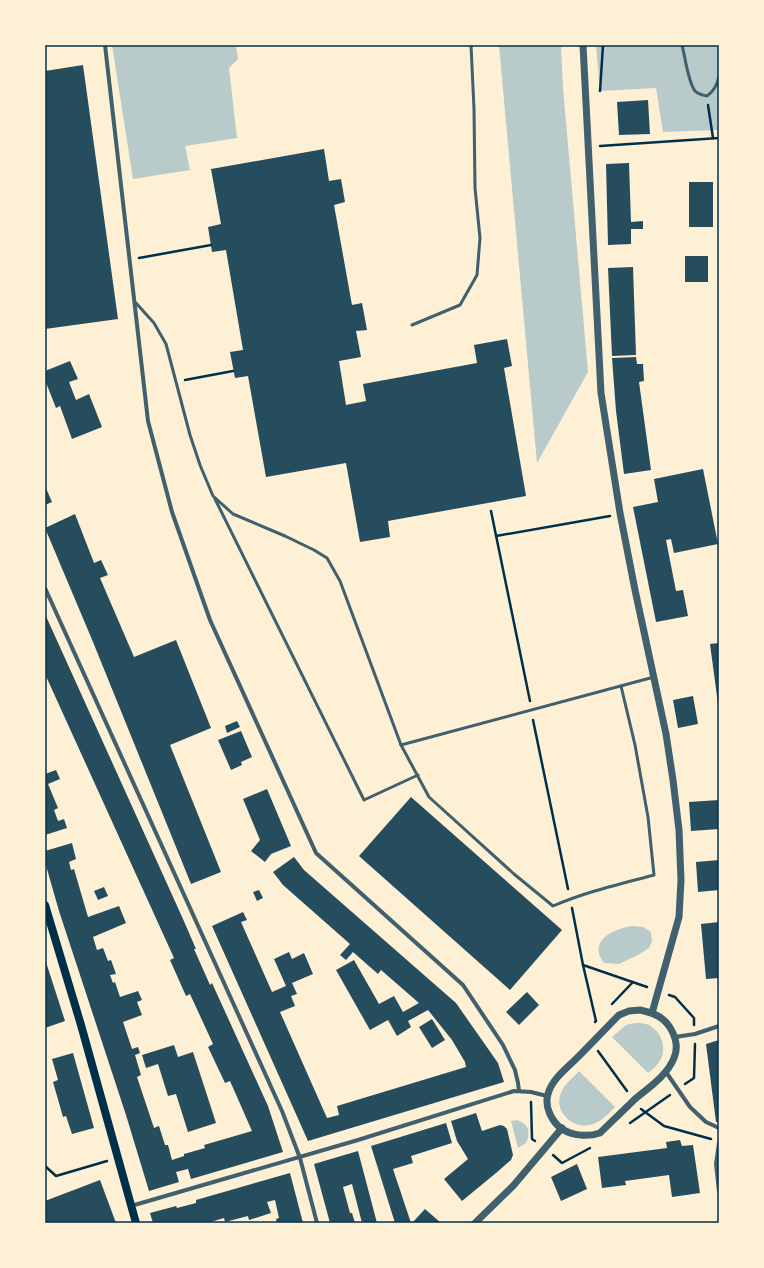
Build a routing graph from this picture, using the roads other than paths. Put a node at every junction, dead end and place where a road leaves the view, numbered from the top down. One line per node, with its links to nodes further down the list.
1 (105, 45): 6 (street)
2 (471, 45): 7 (lane)
3 (584, 45): 10 (street)
4 (682, 45): 5 (lane)
5 (719, 76)
6 (136, 303): 8 (lane); 19 (street)
7 (412, 325)
8 (213, 496): 12 (lane); 13 (lane)
9 (45, 588): 24 (street)
10 (654, 677): 11 (lane); 15 (street)
11 (621, 686): 12 (lane); 13 (lane)
12 (401, 744): 13 (lane)
13 (418, 775)
14 (45, 904): 26 (main road)
15 (652, 1013): 17 (street); 20 (street)
16 (719, 1026): 17 (street)
17 (675, 1038): 18 (street)
18 (666, 1072): 21 (street); 22 (street)
19 (519, 1091): 20 (street); 24 (street)
20 (547, 1096): 21 (street)
21 (562, 1128): 29 (street)
22 (719, 1128)
23 (719, 1143): 25 (street)
24 (300, 1158): 26 (street); 28 (street)
25 (719, 1191)
26 (131, 1206): 27 (main road)
27 (136, 1223)
28 (317, 1223)
29 (475, 1223)

